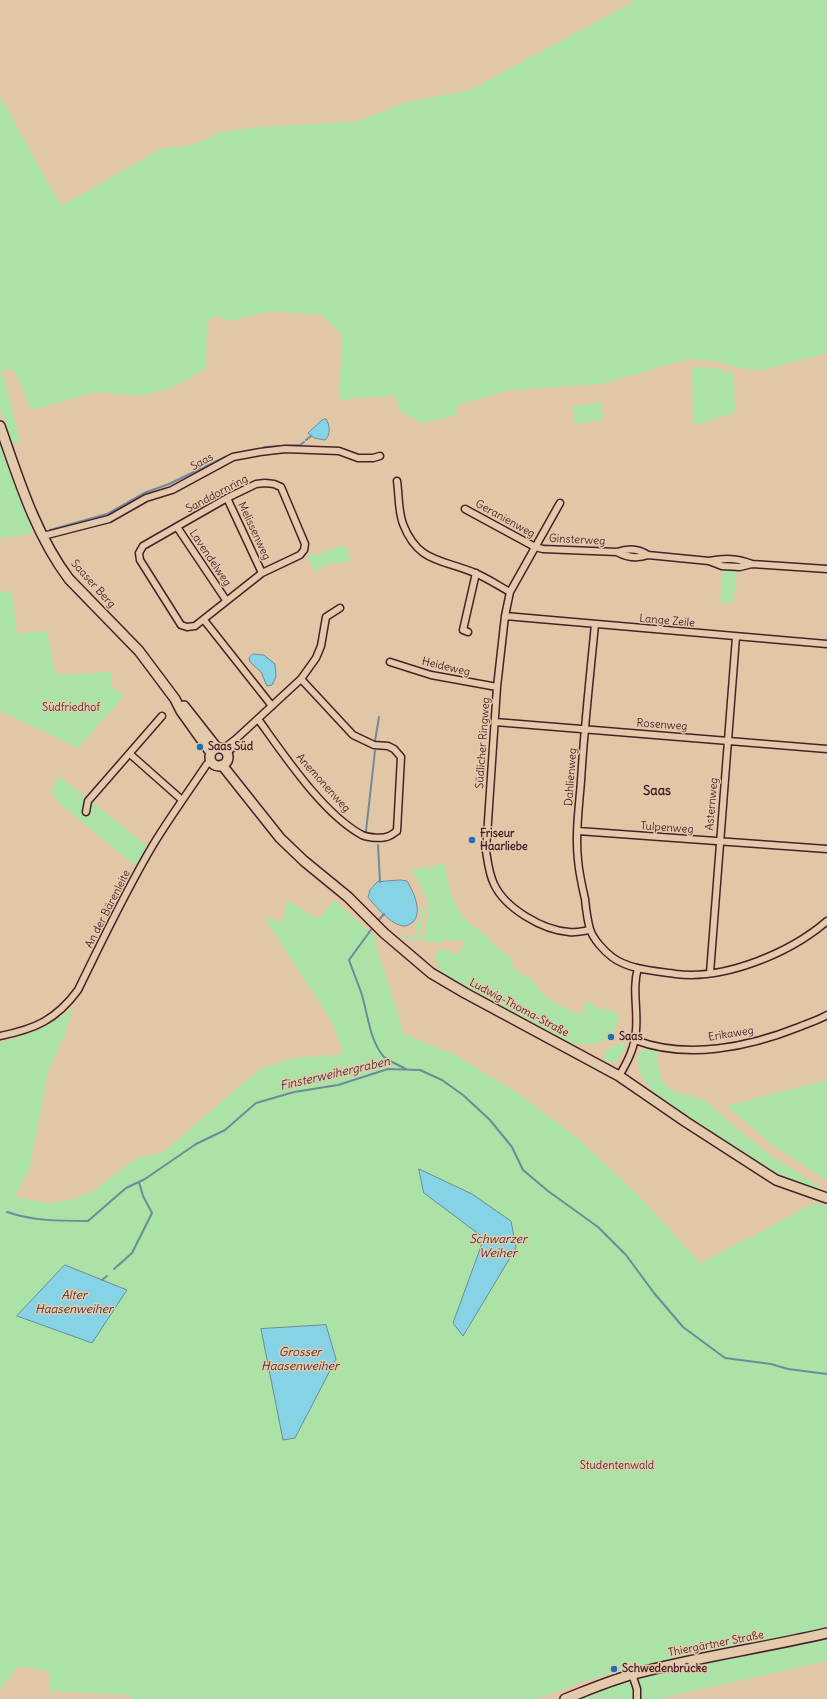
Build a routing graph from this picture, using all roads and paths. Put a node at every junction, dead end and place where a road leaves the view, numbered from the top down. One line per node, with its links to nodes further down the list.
1 (0, 426): 8 (street, Saaser Berg)
2 (380, 456): 8 (street, Saas)
3 (397, 481): 10 (street)
4 (227, 498): 7 (street, Sanddornring); 13 (street, Melissenweg); 13 (street, Sanddornring)
5 (560, 503): 9 (street, Südlicher Ringweg)
6 (465, 508): 9 (street, Geranienweg)
7 (178, 527): 16 (street, Lavendelweg); 19 (street, Sanddornring)
8 (43, 536): 35 (street, Saaser Berg)
9 (535, 547): 12 (street, Ginsterweg); 15 (street, Südlicher Ringweg)
10 (432, 559): 11 (street); 14 (street)
11 (429, 566)
12 (827, 569)
13 (262, 573): 16 (street, Sanddornring)
14 (476, 573): 15 (street); 21 (street)
15 (510, 592): 18 (street, Südlicher Ringweg)
16 (226, 600): 19 (street, Sanddornring)
17 (340, 608): 25 (street)
18 (505, 616): 20 (street, Lange Zeile); 26 (street, Südlicher Ringweg)
19 (204, 620): 27 (street)
20 (595, 624): 22 (street, Lange Zeile); 31 (street, Dahlienweg)
21 (468, 632)
22 (736, 637): 23 (street, Lange Zeile); 32 (street, Asternweg)
23 (827, 644)
24 (390, 662): 26 (street, Heideweg)
25 (301, 679): 27 (street); 29 (street, Anemonenweg)
26 (497, 687): 30 (street, Südlicher Ringweg)
27 (272, 706): 29 (street)
28 (162, 716): 34 (street)
29 (258, 719): 35 (street)
30 (495, 722): 31 (street, Rosenweg); 42 (street, Südlicher Ringweg)
31 (584, 729): 32 (street, Rosenweg); 38 (street, Dahlienweg)
32 (728, 740): 33 (street, Rosenweg); 39 (street, Asternweg)
33 (827, 749)
34 (130, 754): 36 (street); 37 (street)
35 (220, 756): 36 (street, An der Bärenleite); 48 (street, Ludwig-Thoma-Straße)
36 (182, 800): 46 (street, An der Bärenleite)
37 (86, 812)
38 (578, 831): 39 (street, Tulpenweg); 42 (street, Dahlienweg)
39 (719, 842): 40 (street, Tulpenweg); 44 (street, Asternweg)
40 (827, 849)
41 (827, 921): 44 (street)
42 (590, 930): 43 (street)
43 (638, 968): 44 (street); 47 (street)
44 (710, 973)
45 (827, 1015): 47 (street, Erikaweg)
46 (0, 1036)
47 (635, 1040): 48 (street)
48 (619, 1076): 49 (street, Ludwig-Thoma-Straße)
49 (827, 1198)
50 (827, 1633): 51 (street, Thiergärtner Straße)
51 (632, 1674): 52 (street, Thiergärtner Straße); 53 (street)
52 (565, 1699)
53 (637, 1699)

